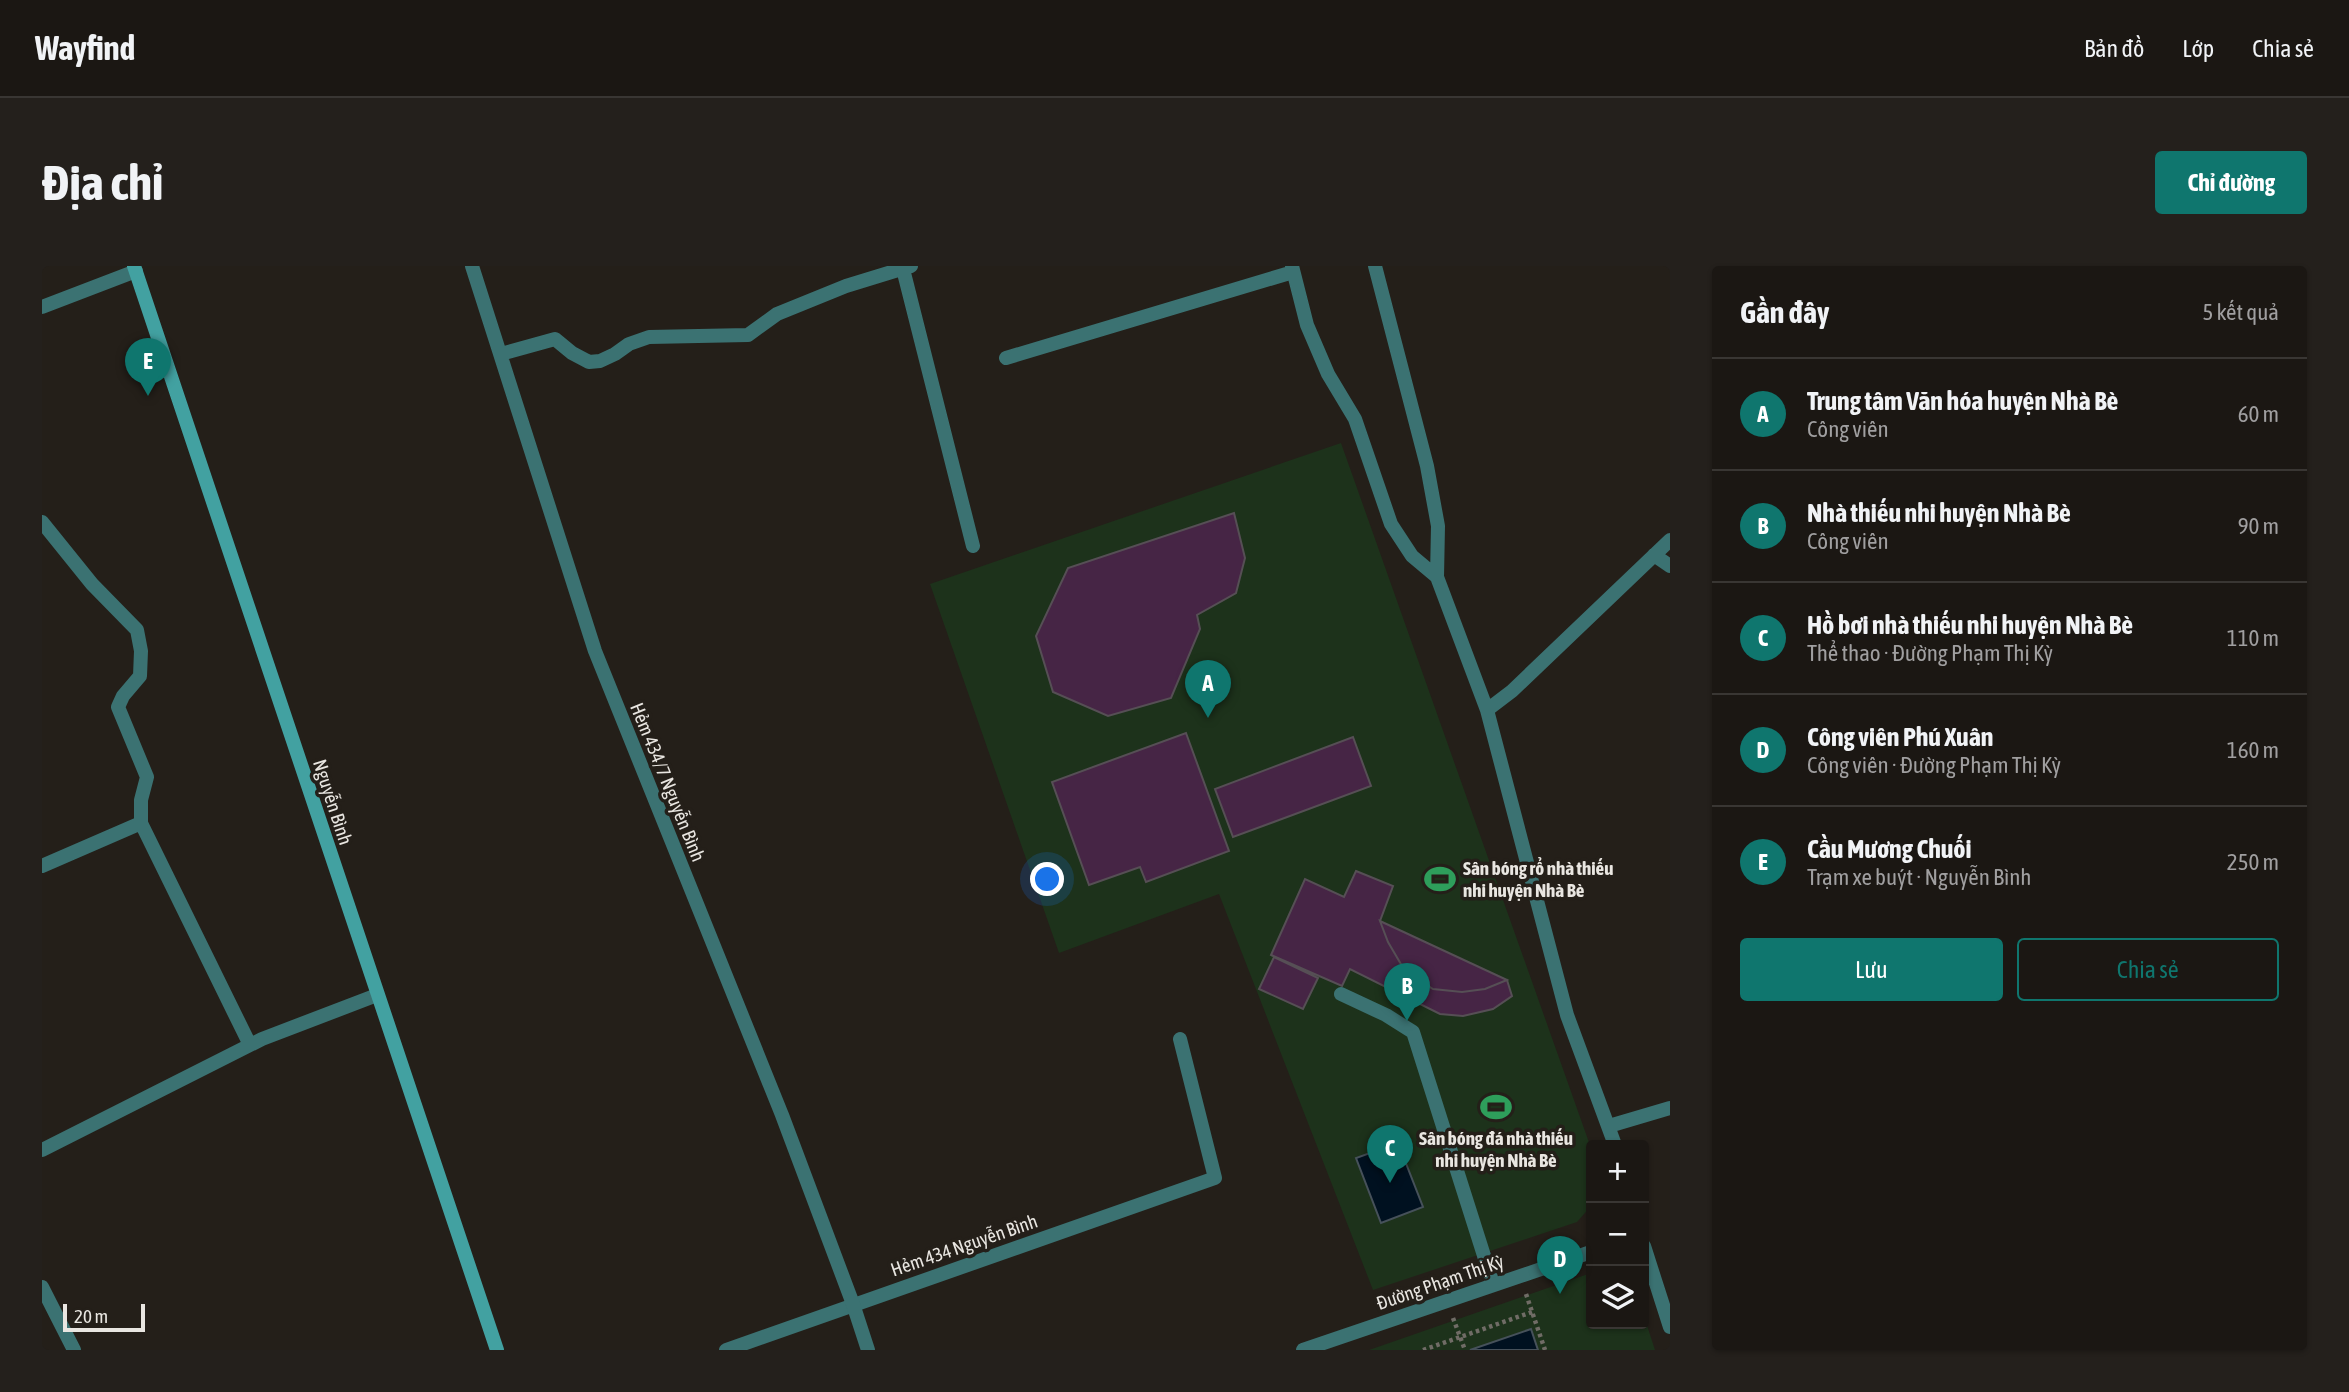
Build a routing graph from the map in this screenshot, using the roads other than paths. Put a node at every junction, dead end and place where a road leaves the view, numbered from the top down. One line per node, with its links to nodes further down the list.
1 (472, 266): 7 (street, Hẻm 434/7 Nguyễn Bình)
2 (1375, 266): 14 (street)
3 (907, 267): 7 (street); 11 (street)
4 (135, 269): 6 (street); 19 (main road, Nguyễn Bình)
5 (1293, 269): 8 (street); 14 (street)
6 (42, 307)
7 (500, 354): 30 (street, Hẻm 434/7 Nguyễn Bình)
8 (1006, 358)
9 (42, 522): 16 (street)
10 (1670, 540): 12 (street)
11 (973, 546)
12 (1654, 555): 13 (street); 15 (street)
13 (1670, 566)
14 (1437, 577): 15 (street)
15 (1487, 710): 23 (street)
16 (141, 823): 17 (street); 21 (street)
17 (42, 866)
18 (1341, 994): 28 (street)
19 (377, 995): 21 (street); 34 (main road, Nguyễn Bình)
20 (1180, 1039): 30 (street, Hẻm 434 Nguyễn Bình)
21 (250, 1045): 25 (street)
22 (1670, 1108): 23 (street)
23 (1609, 1126): 24 (street)
24 (1613, 1140)
25 (42, 1150)
26 (1586, 1254): 28 (street, Đường Phạm Thị Kỳ)
27 (1649, 1262): 31 (street)
28 (1493, 1284): 32 (street, Đường Phạm Thị Kỳ)
29 (42, 1287): 33 (street)
30 (853, 1304): 35 (street, Hẻm 434 Nguyễn Bình); 36 (street, Hẻm 434/7 Nguyễn Bình)
31 (1670, 1327)
32 (1324, 1346): 37 (street, Đường Phạm Thị Kỳ)
33 (74, 1350)
34 (497, 1350)
35 (726, 1350)
36 (868, 1350)
37 (1303, 1350)

